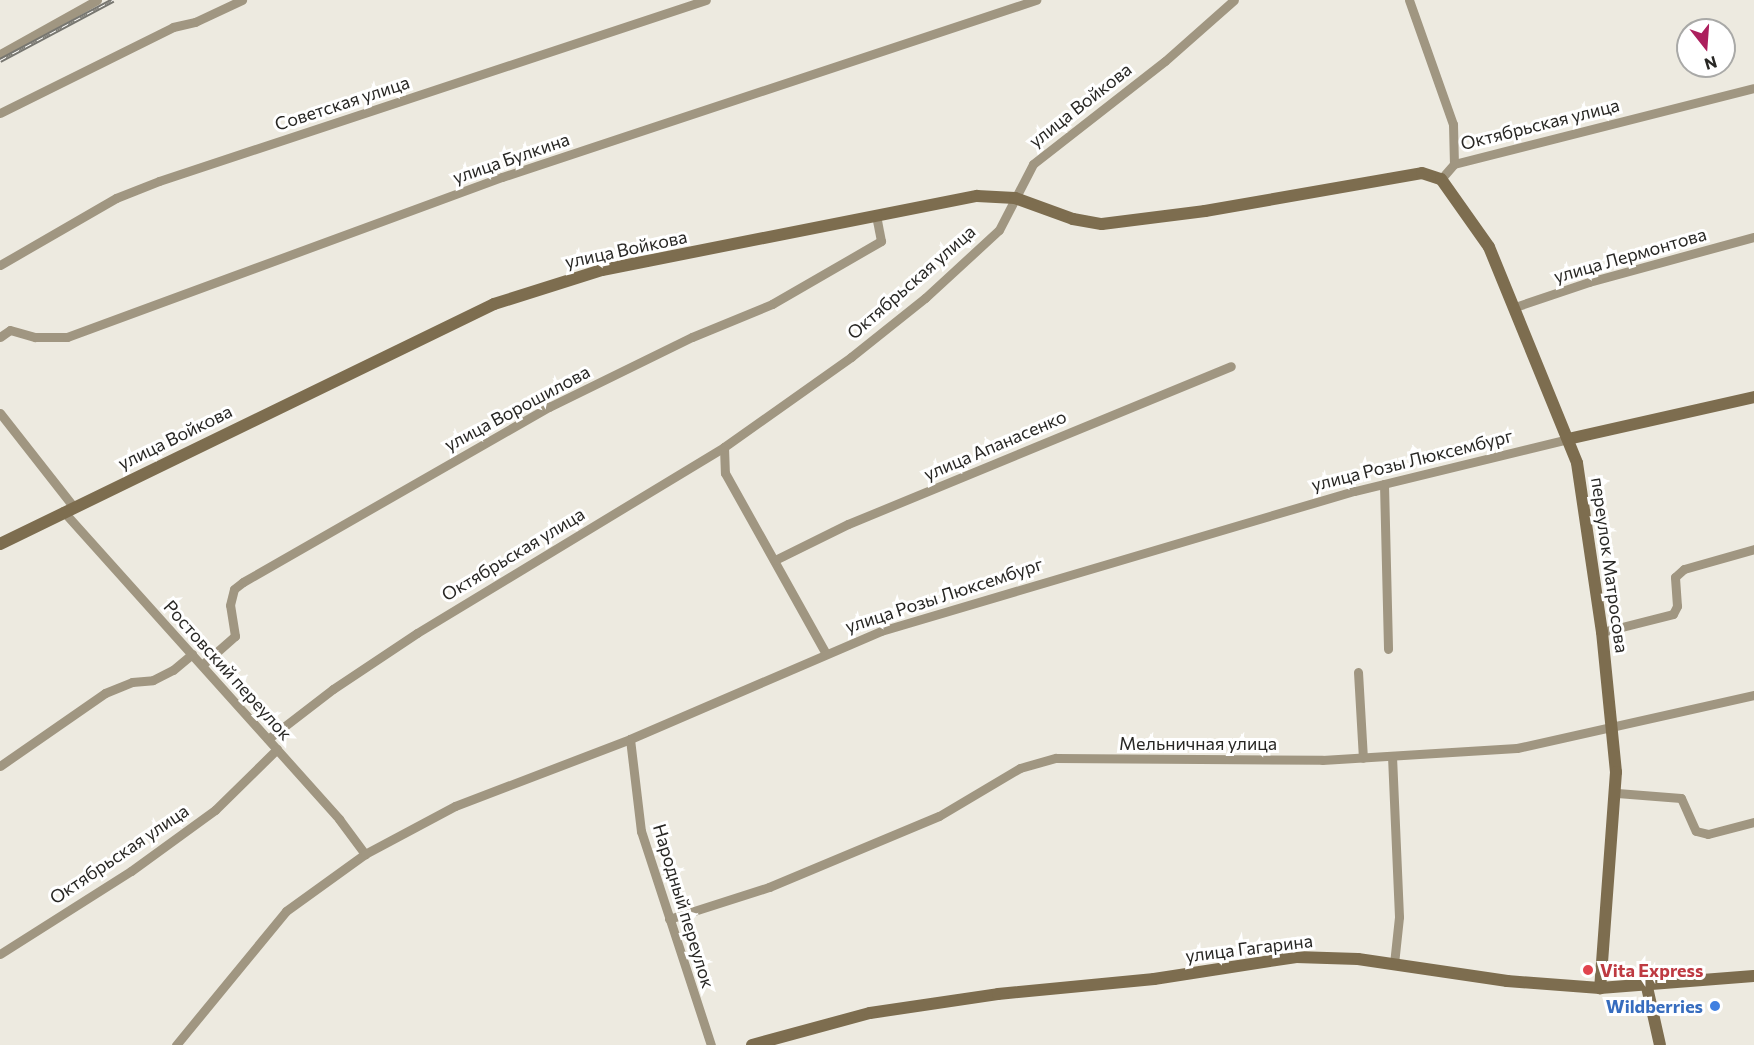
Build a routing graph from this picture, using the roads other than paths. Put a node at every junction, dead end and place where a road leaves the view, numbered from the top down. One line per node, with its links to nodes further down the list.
1 (97, 0): 7 (street)
2 (242, 0): 9 (street)
3 (705, 0): 15 (street, Советская улица)
4 (1036, 0): 17 (street, улица Булкина)
5 (1409, 0): 10 (street)
6 (1229, 2): 12 (street, улица Войкова)
7 (0, 54)
8 (1754, 88): 10 (street, Октябрьская улица)
9 (0, 113)
10 (1454, 164): 11 (street, Октябрьская улица)
11 (1441, 178): 12 (main road); 16 (main road, переулок Матросова)
12 (1015, 198): 13 (main road, улица Войкова); 22 (street, Октябрьская улица)
13 (876, 216): 24 (main road, улица Войкова); 32 (street, улица Ворошилова)
14 (1754, 237): 16 (street, улица Лермонтова)
15 (0, 265)
16 (1515, 308): 21 (main road, переулок Матросова)
17 (0, 337)
18 (1231, 366): 27 (street, улица Апанасенко)
19 (1754, 397): 21 (main road, улица Розы Люксембург)
20 (0, 413): 24 (street, Ростовский переулок)
21 (1568, 439): 23 (street, улица Розы Люксембург); 28 (main road, переулок Матросова)
22 (724, 447): 27 (street); 36 (street, Октябрьская улица)
23 (1384, 484): 29 (street); 31 (street, улица Розы Люксембург)
24 (68, 509): 25 (main road, улица Войкова); 30 (street, Ростовский переулок)
25 (0, 544)
26 (1754, 549): 28 (street)
27 (775, 560): 31 (street)
28 (1602, 632): 35 (main road, переулок Матросова)
29 (1388, 649)
30 (192, 654): 32 (street, Ростовский переулок); 41 (street)
31 (826, 654): 37 (street, улица Розы Люксембург)
32 (202, 665): 36 (street, Ростовский переулок)
33 (1358, 672): 40 (street)
34 (1754, 695): 35 (street, Мельничная улица)
35 (1612, 727): 39 (street, Мельничная улица); 42 (main road, переулок Матросова)
36 (268, 739): 38 (street, Ростовский переулок)
37 (630, 739): 44 (street, улица Розы Люксембург); 45 (street, Народный переулок)
38 (277, 749): 44 (street, Ростовский переулок); 46 (street, Октябрьская улица)
39 (1392, 756): 40 (street, Мельничная улица); 47 (street)
40 (1363, 758): 45 (street, Мельничная улица)
41 (0, 766)
42 (1617, 794): 43 (street); 50 (main road, переулок Матросова)
43 (1754, 822)
44 (365, 854): 51 (street, улица Розы Люксембург)
45 (669, 918): 52 (street, Народный переулок)
46 (0, 954)
47 (1394, 964): 50 (main road, улица Гагарина); 53 (main road, улица Гагарина)
48 (1754, 976): 49 (main road, улица Гагарина)
49 (1647, 987): 50 (main road, улица Гагарина); 54 (main road)
50 (1600, 988)
51 (176, 1045)
52 (711, 1045)
53 (752, 1045)
54 (1660, 1045)

